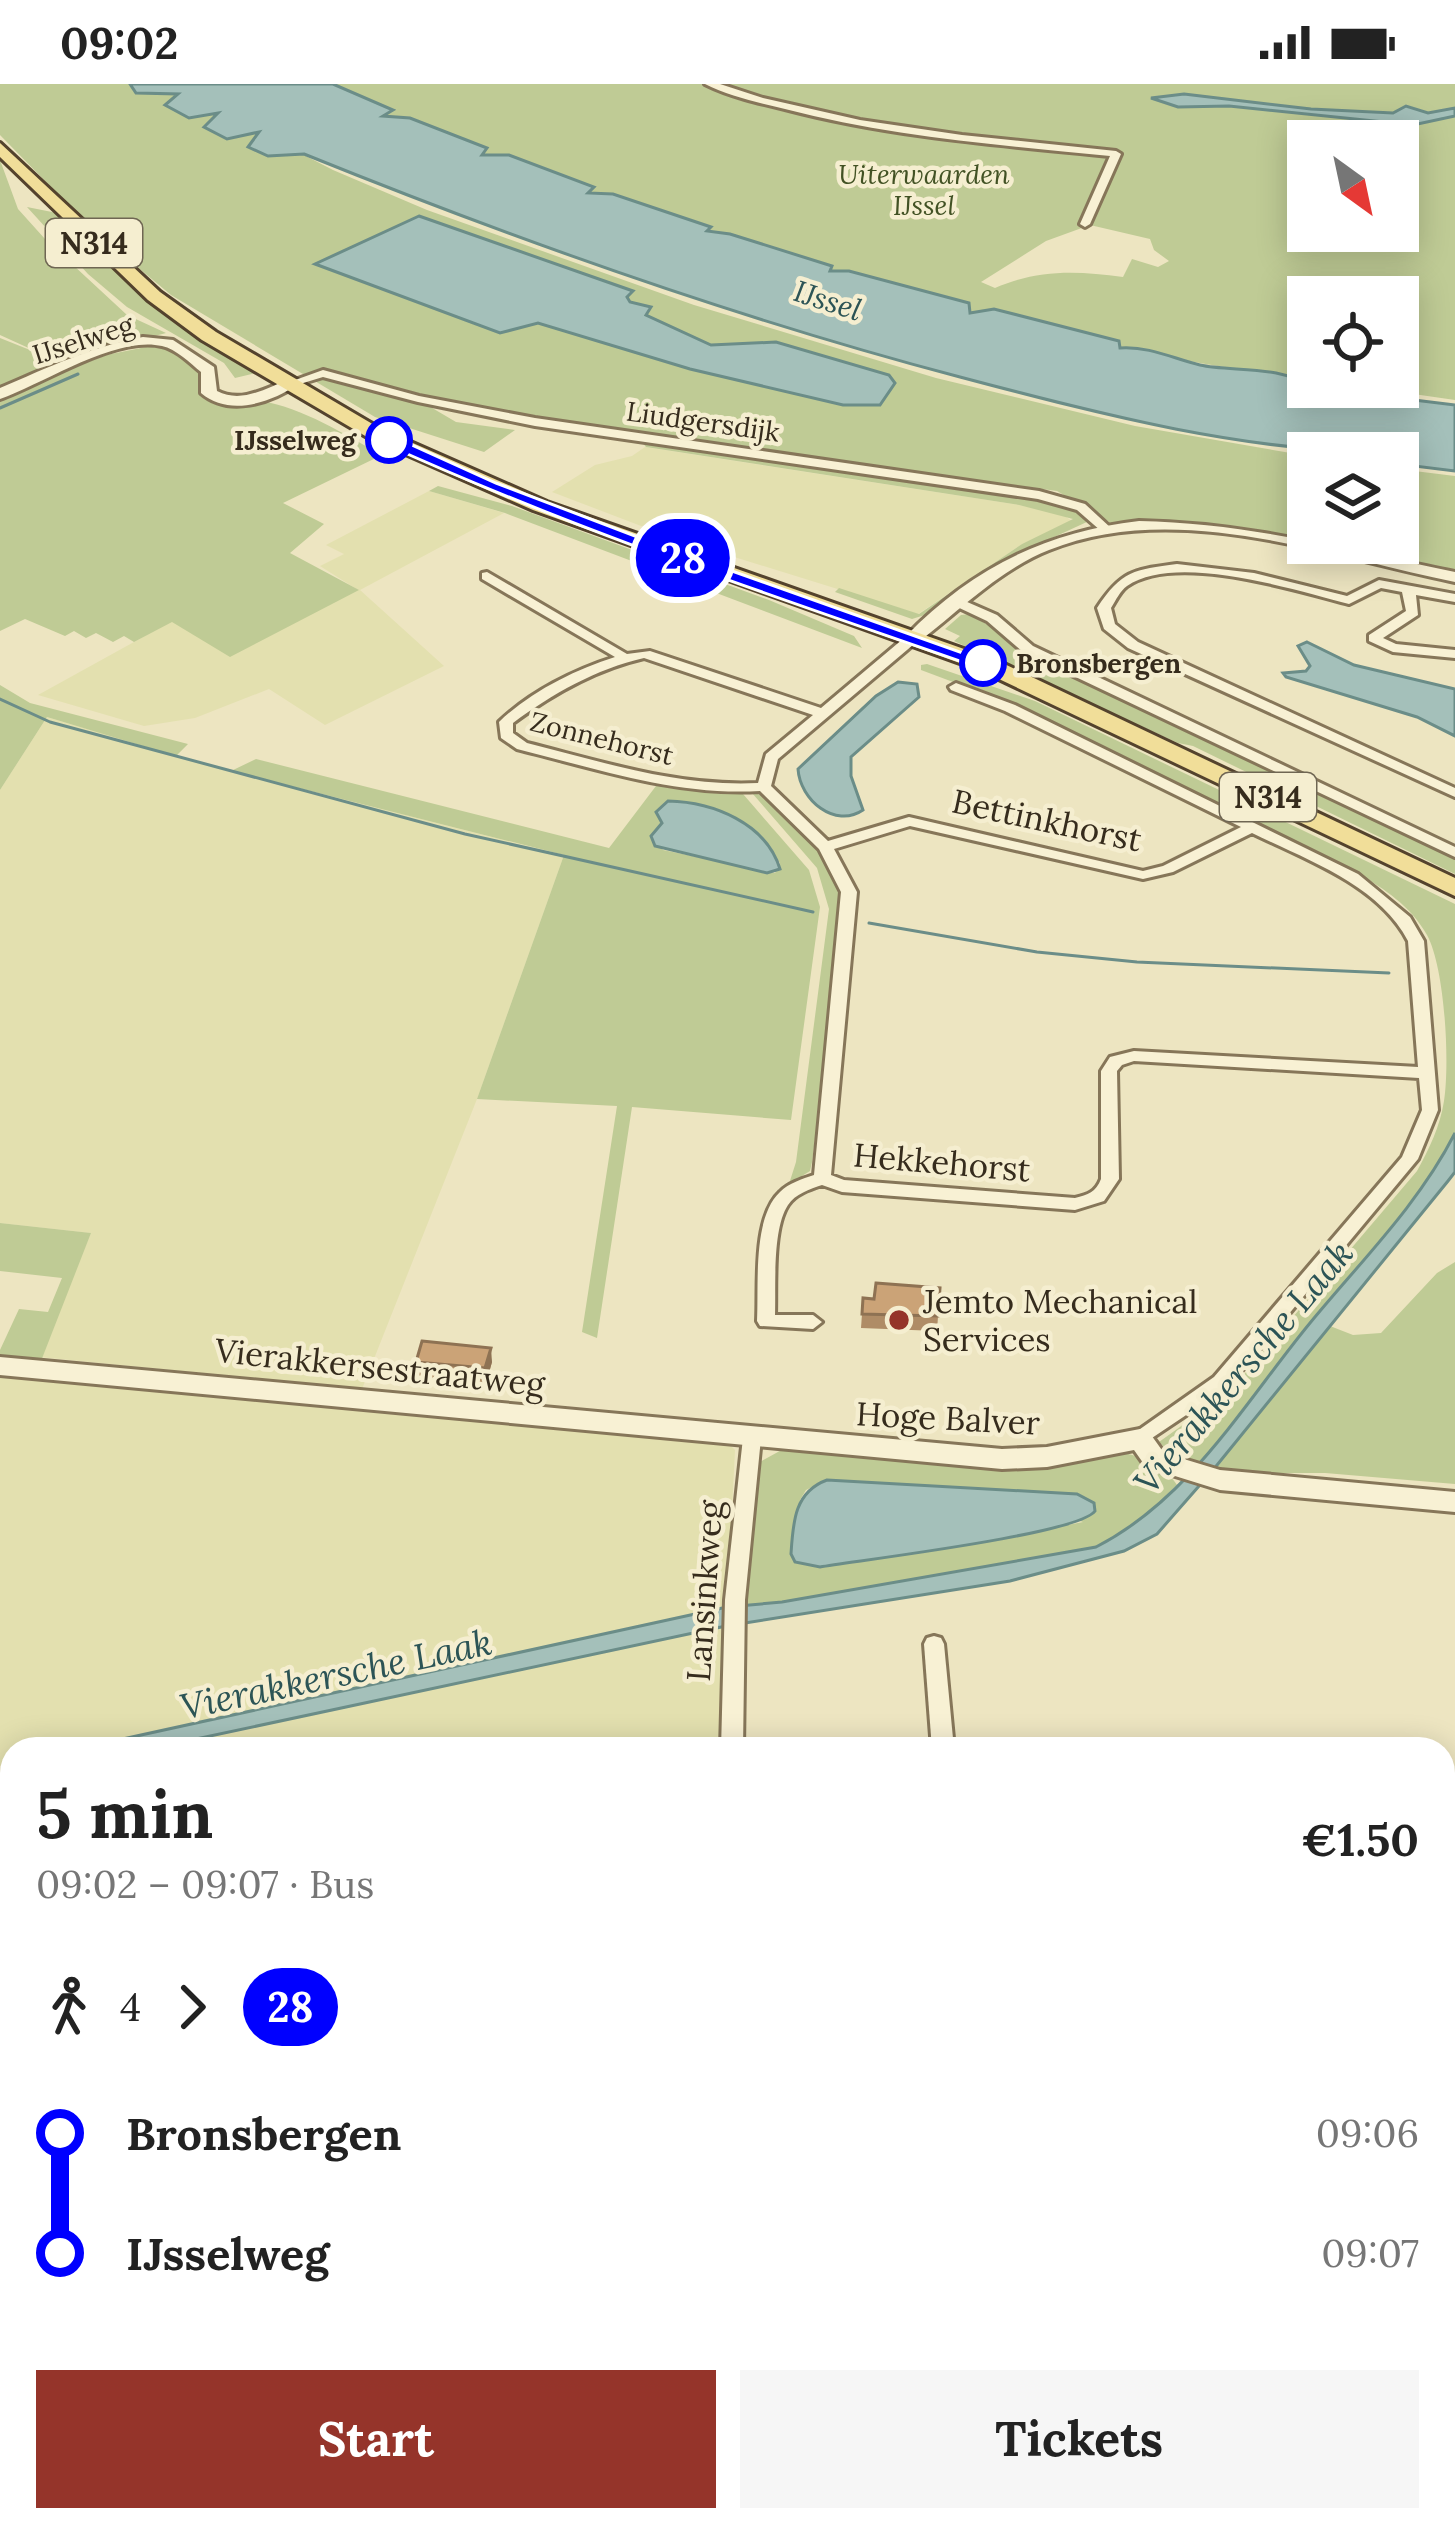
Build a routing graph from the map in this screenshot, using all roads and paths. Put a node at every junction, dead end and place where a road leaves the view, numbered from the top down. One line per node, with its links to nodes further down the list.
1 (710, 84): 3 (street)
2 (0, 148): 4 (main road, N314)
3 (1085, 224)
4 (290, 384): 5 (street, IJselweg); 6 (street, Liudgersdijk); 12 (main road, N314)
5 (0, 394)
6 (1105, 528): 8 (street); 11 (street)
7 (487, 576): 14 (street)
8 (1455, 577)
9 (1408, 589): 10 (street); 13 (street); 18 (street)
10 (1455, 598)
11 (958, 602): 12 (street); 21 (street)
12 (915, 636): 16 (street); 22 (main road, N314)
13 (1455, 654)
14 (625, 658): 16 (street); 17 (street, Zonnehorst)
15 (956, 688): 19 (street)
16 (822, 713): 17 (street)
17 (764, 787): 20 (street, Hekkehorst)
18 (1455, 794)
19 (1251, 828): 20 (street, Bettinkhorst); 23 (street)
20 (826, 847): 24 (street, Hekkehorst)
21 (1455, 853)
22 (1455, 888)
23 (1429, 1073): 24 (street, Hekkehorst); 28 (street)
24 (822, 1178): 25 (street)
25 (813, 1322)
26 (0, 1366): 27 (street, Vierakkersestraatweg)
27 (752, 1438): 28 (street, Hoge Balver); 31 (street, Lansinkweg)
28 (1140, 1439): 29 (street)
29 (1455, 1502)
30 (934, 1644): 32 (street)
31 (732, 1737)
32 (942, 1737)

